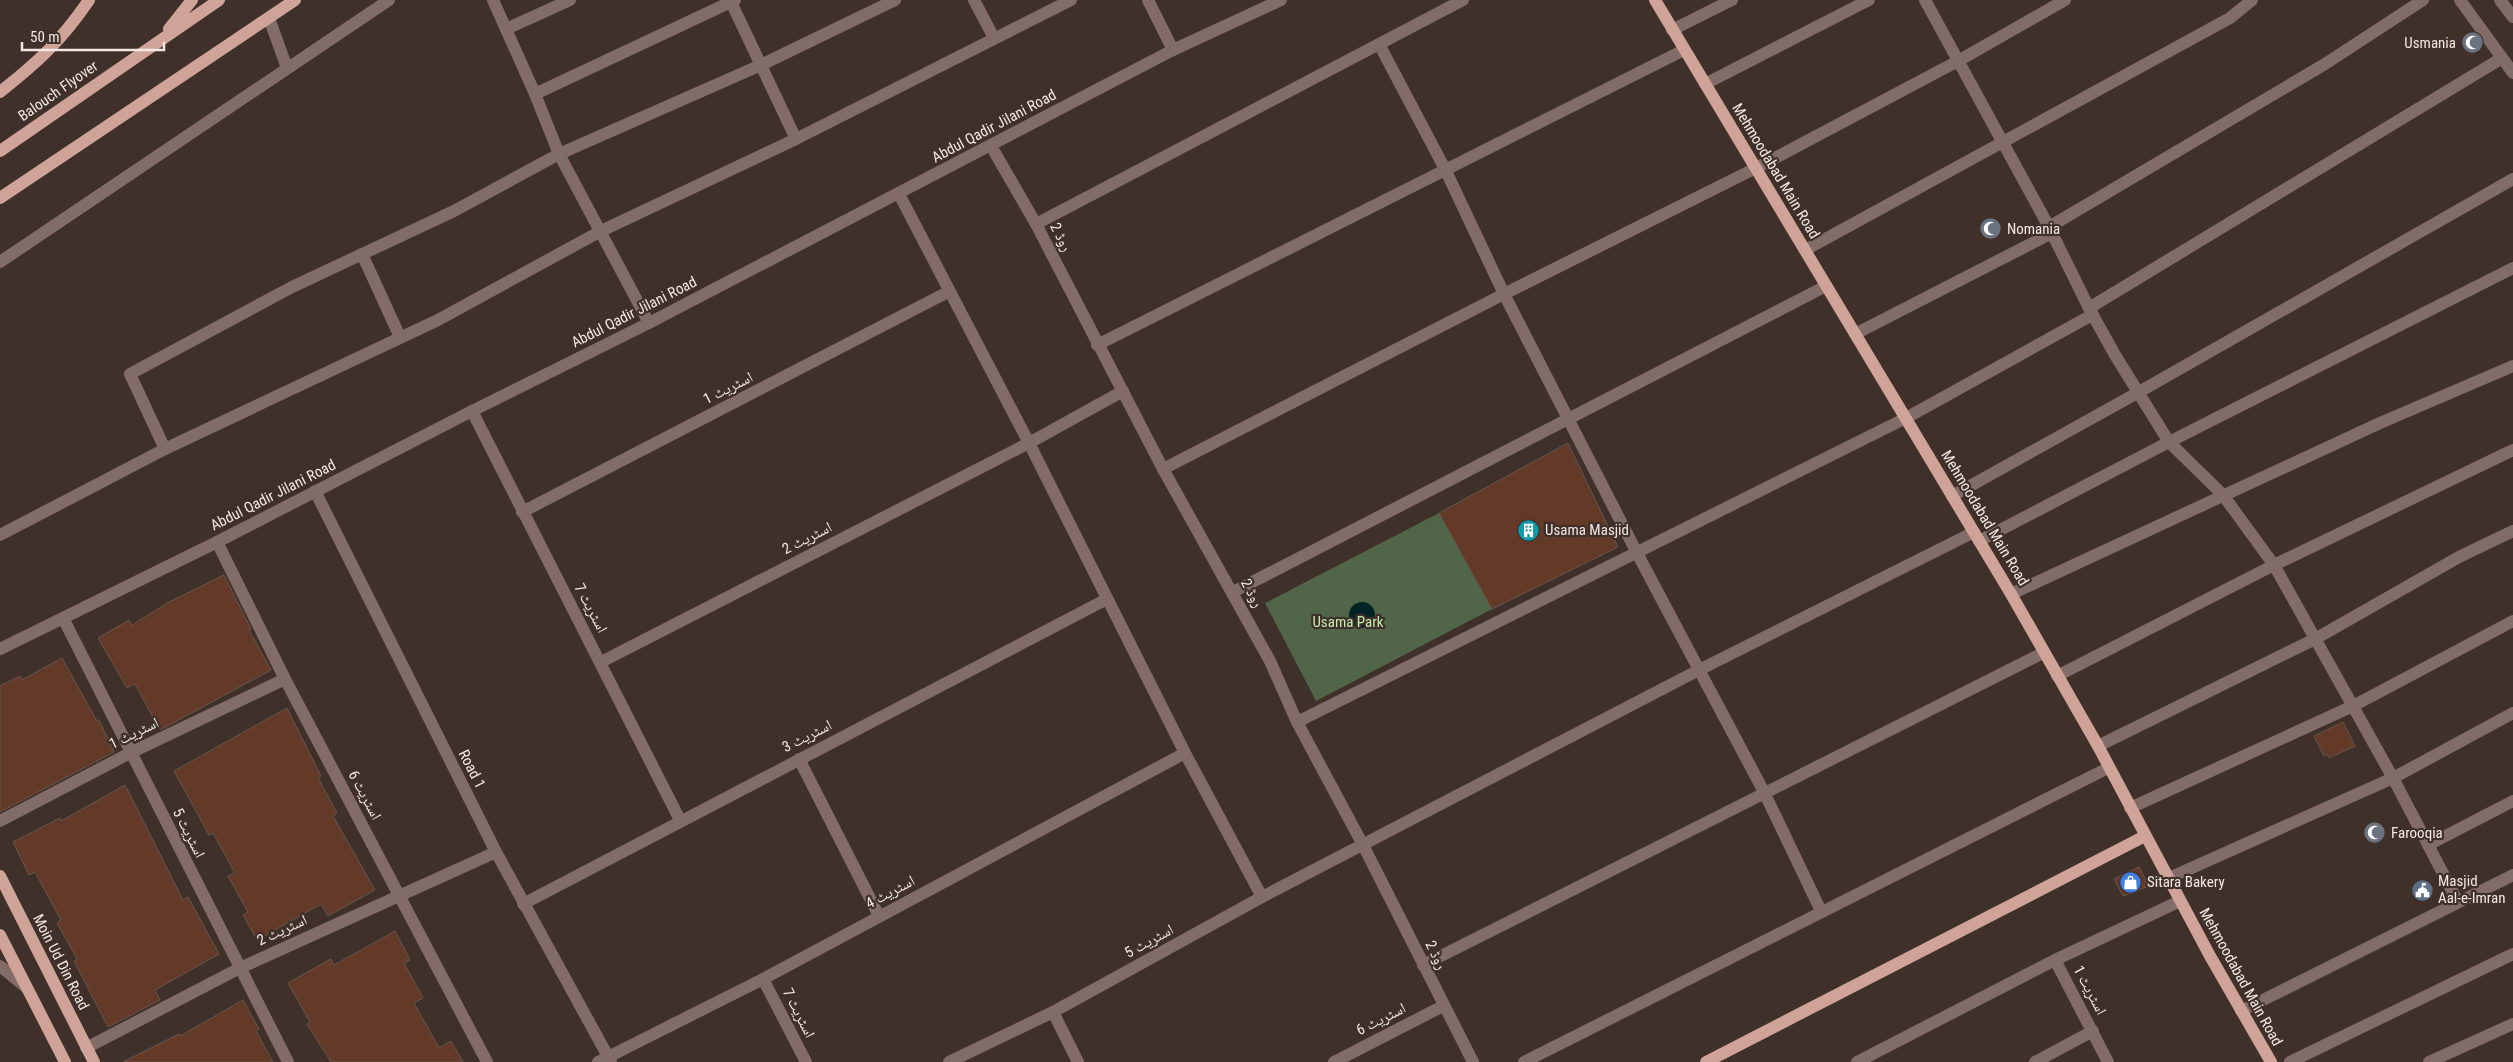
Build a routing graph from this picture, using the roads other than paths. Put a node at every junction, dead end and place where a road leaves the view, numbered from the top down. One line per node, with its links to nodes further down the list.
1 (89, 0): 39 (main road)
2 (192, 0): 29 (main road)
3 (219, 0): 29 (main road)
4 (295, 0): 25 (main road)
5 (390, 0): 36 (street)
6 (493, 0): 26 (street)
7 (570, 0): 26 (street)
8 (896, 0): 35 (street)
9 (974, 0): 28 (street)
10 (1071, 0): 28 (street)
11 (1148, 0): 31 (street)
12 (1281, 0): 31 (street, Abdul Qadir Jilani Road)
13 (1462, 0): 30 (street)
14 (1655, 0): 27 (main road, Mehmoodabad Main Road)
15 (1732, 0): 27 (street)
16 (1869, 0): 38 (street)
17 (1925, 0): 34 (street)
18 (2065, 0): 34 (street)
19 (2252, 0): 42 (street)
20 (2423, 0): 52 (street)
21 (2460, 0): 33 (street)
22 (2500, 0): 24 (street)
23 (732, 1): 35 (street); 40 (street)
24 (2513, 17)
25 (269, 18): 36 (street); 50 (main road)
26 (506, 29): 40 (street)
27 (1672, 30): 32 (main road, Mehmoodabad Main Road)
28 (994, 38): 41 (street)
29 (159, 40): 44 (main road, Balouch Flyover)
30 (1379, 44): 47 (street); 51 (street)
31 (1173, 50): 43 (street, Abdul Qadir Jilani Road)
32 (1684, 50): 38 (main road, Mehmoodabad Main Road); 47 (street)
33 (2502, 58): 37 (street); 61 (street)
34 (1958, 61): 42 (street); 46 (street)
35 (760, 65): 41 (street); 45 (street)
36 (287, 68): 56 (street)
37 (2513, 73)
38 (1705, 84): 46 (main road, Mehmoodabad Main Road)
39 (0, 92)
40 (535, 94): 45 (street)
41 (796, 139): 53 (street)
42 (2003, 142): 52 (street); 54 (street)
43 (991, 146): 49 (street, Abdul Qadir Jilani Road); 51 (street, روڈ 2)
44 (0, 151)
45 (559, 154): 53 (street); 55 (street)
46 (1756, 168): 54 (main road, Mehmoodabad Main Road); 60 (street)
47 (1445, 169): 60 (street); 65 (street)
48 (2513, 179): 68 (street)
49 (899, 194): 59 (street); 62 (street, Abdul Qadir Jilani Road)
50 (0, 198)
51 (1036, 224): 65 (street, روڈ 2)
52 (2050, 230): 61 (street); 63 (street)
53 (601, 231): 62 (street); 64 (street)
54 (1805, 250): 58 (main road, Mehmoodabad Main Road)
55 (362, 254): 64 (street); 74 (street)
56 (0, 262)
57 (2513, 268): 72 (street, اسٹریٹ 5)
58 (1826, 286): 63 (main road, Mehmoodabad Main Road); 70 (street)
59 (948, 292): 73 (street); 80 (street, اسٹریٹ 1)
60 (1504, 294): 70 (street); 76 (street)
61 (2090, 311): 68 (street); 71 (street)
62 (649, 323): 69 (street, Abdul Qadir Jilani Road)
63 (1855, 334): 71 (main road, Mehmoodabad Main Road)
64 (400, 337): 74 (street)
65 (1097, 345): 67 (street, روڈ 2)
66 (2513, 366): 78 (street)
67 (1123, 391): 73 (street, اسٹریٹ 2); 76 (street, روڈ 2)
68 (2139, 392): 72 (street); 79 (street)
69 (472, 411): 77 (street, Abdul Qadir Jilani Road); 80 (street, اسٹریٹ 7)
70 (1568, 418): 85 (street); 87 (street)
71 (1906, 418): 79 (main road, Mehmoodabad Main Road); 85 (street)
72 (2169, 442): 78 (street); 83 (street, اسٹریٹ 5)
73 (1029, 443): 89 (street); 95 (street, اسٹریٹ 2)
74 (165, 449): 82 (street)
75 (2513, 450): 86 (street)
76 (1163, 469): 87 (street, روڈ 2)
77 (315, 491): 84 (street, Abdul Qadir Jilani Road); 116 (street, Road 1)
78 (2223, 495): 86 (street); 88 (street)
79 (1952, 496): 83 (main road, Mehmoodabad Main Road)
80 (522, 512): 95 (street, اسٹریٹ 7)
81 (2513, 531): 92 (street)
82 (0, 535)
83 (1976, 536): 88 (main road, Mehmoodabad Main Road); 96 (street, اسٹریٹ 5)
84 (217, 542): 90 (street, Abdul Qadir Jilani Road); 98 (street, اسٹریٹ 6)
85 (1637, 553): 96 (street); 101 (street)
86 (2274, 565): 92 (street); 97 (street)
87 (1233, 592): 101 (street, روڈ 2)
88 (2011, 594): 94 (main road, Mehmoodabad Main Road)
89 (1107, 599): 104 (street); 105 (street, اسٹریٹ 3)
90 (63, 618): 93 (street, Abdul Qadir Jilani Road); 103 (street, اسٹریٹ 5)
91 (2513, 621): 99 (street)
92 (2315, 638): 99 (street); 102 (street)
93 (0, 649)
94 (2044, 652): 97 (main road, Mehmoodabad Main Road); 108 (street)
95 (601, 662): 112 (street, اسٹریٹ 7)
96 (1697, 671): 108 (street); 114 (street, اسٹریٹ 5)
97 (2057, 676): 102 (main road, Mehmoodabad Main Road)
98 (285, 679): 103 (street, اسٹریٹ 1); 120 (street, اسٹریٹ 6)
99 (2353, 706): 107 (street); 110 (street)
100 (2513, 713): 107 (street)
101 (1297, 722): 114 (street, روڈ 2)
102 (2098, 746): 106 (main road, Mehmoodabad Main Road)
103 (130, 753): 111 (street, اسٹریٹ 1); 132 (street, اسٹریٹ 5)
104 (1185, 753): 121 (street); 126 (street, اسٹریٹ 4)
105 (799, 758): 112 (street, اسٹریٹ 3); 126 (street)
106 (2108, 768): 110 (main road, Mehmoodabad Main Road); 125 (street)
107 (2393, 778): 115 (street); 119 (street)
108 (1764, 792): 125 (street); 130 (street)
109 (2513, 801): 115 (street)
110 (2130, 808): 113 (main road, Mehmoodabad Main Road)
111 (0, 820)
112 (680, 820): 124 (street, اسٹریٹ 3)
113 (2146, 836): 119 (main road, Mehmoodabad Main Road); 152 (main road)
114 (1363, 845): 121 (street, اسٹریٹ 5); 130 (street, روڈ 2)
115 (2428, 845): 123 (street)
116 (496, 852): 120 (street, اسٹریٹ 2); 124 (street, Road 1)
117 (2513, 875): 123 (street)
118 (0, 876): 140 (main road, Moin Ud Din Road)
119 (2169, 878): 122 (main road, Mehmoodabad Main Road)
120 (399, 894): 132 (street, اسٹریٹ 2); 145 (street, اسٹریٹ 6)
121 (1262, 897): 137 (street, اسٹریٹ 5)
122 (2180, 900): 129 (street); 136 (main road, Mehmoodabad Main Road)
123 (2458, 902): 136 (street)
124 (523, 904): 141 (street, Road 1)
125 (1821, 911): 151 (street)
126 (879, 916): 133 (street, اسٹریٹ 4)
127 (0, 934): 134 (main road)
128 (2513, 954): 157 (street)
129 (2055, 960): 139 (street, اسٹریٹ 1); 153 (street)
130 (1423, 965): 135 (street, روڈ 2)
131 (0, 966): 134 (street)
132 (240, 968): 140 (street, اسٹریٹ 2); 144 (street, اسٹریٹ 5)
133 (763, 978): 141 (street, اسٹریٹ 4); 146 (street, اسٹریٹ 7)
134 (27, 988): 142 (main road)
135 (1443, 1006): 149 (street, اسٹریٹ 6); 150 (street, روڈ 2)
136 (2241, 1010): 156 (main road, Mehmoodabad Main Road)
137 (1053, 1012): 147 (street, اسٹریٹ 5); 148 (street)
138 (2513, 1024): 158 (street)
139 (2093, 1031): 154 (street, اسٹریٹ 1); 155 (street)
140 (86, 1048): 143 (main road, Moin Ud Din Road)
141 (606, 1060)
142 (65, 1062)
143 (94, 1062)
144 (288, 1062)
145 (487, 1062)
146 (806, 1062)
147 (949, 1062)
148 (1078, 1062)
149 (1334, 1062)
150 (1473, 1062)
151 (1524, 1062)
152 (1706, 1062)
153 (1857, 1062)
154 (2034, 1062)
155 (2108, 1062)
156 (2271, 1062)
157 (2290, 1062)
158 (2429, 1062)

